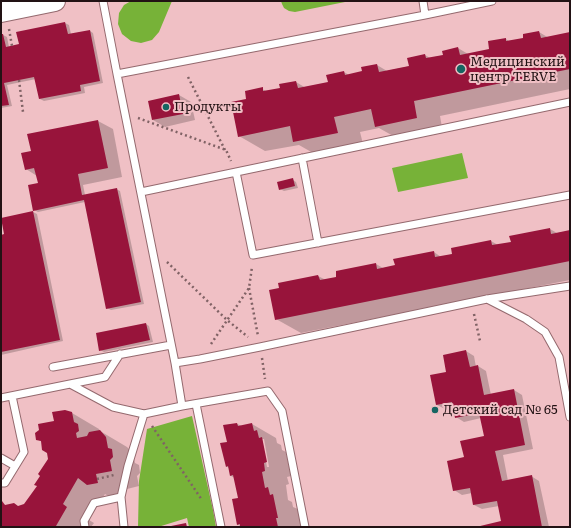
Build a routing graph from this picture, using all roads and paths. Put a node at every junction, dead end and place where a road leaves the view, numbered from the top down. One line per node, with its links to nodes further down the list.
1 (56, 1): 6 (main road)
2 (103, 1): 8 (lane)
3 (423, 1): 5 (lane)
4 (492, 1): 5 (lane)
5 (425, 15): 8 (lane)
6 (5, 20): 7 (path)
7 (12, 46)
8 (117, 74): 13 (lane)
9 (188, 77): 14 (path)
10 (19, 80): 12 (path)
11 (570, 102): 15 (lane)
12 (22, 112)
13 (125, 113): 14 (path); 17 (lane)
14 (226, 150): 16 (path)
15 (302, 158): 16 (lane); 19 (lane)
16 (236, 172): 17 (lane); 21 (lane)
17 (141, 192): 20 (lane)
18 (570, 195): 19 (lane)
19 (318, 243): 21 (lane)
20 (151, 246): 25 (path); 27 (lane)
21 (253, 255): 25 (path)
22 (570, 286): 23 (lane)
23 (487, 299): 24 (lane); 39 (lane)
24 (472, 303): 26 (path); 28 (lane)
25 (227, 320): 28 (path); 30 (path)
26 (480, 341)
27 (171, 345): 29 (lane); 31 (lane)
28 (260, 347): 30 (lane)
29 (120, 354): 32 (lane); 33 (lane)
30 (200, 359): 31 (lane)
31 (174, 363): 37 (lane)
32 (53, 368)
33 (70, 384): 34 (lane); 38 (lane)
34 (12, 396): 35 (lane); 41 (lane)
35 (1, 398)
36 (196, 404): 37 (lane); 49 (lane); 50 (lane)
37 (182, 406): 38 (lane)
38 (144, 414): 45 (lane); 46 (path)
39 (570, 417)
40 (1, 458): 41 (lane)
41 (15, 466): 44 (lane)
42 (106, 477): 43 (path)
43 (97, 479)
44 (1, 483)
45 (121, 498): 47 (lane); 48 (lane)
46 (204, 502)
47 (85, 527)
48 (124, 527)
49 (221, 527)
50 (305, 527)

